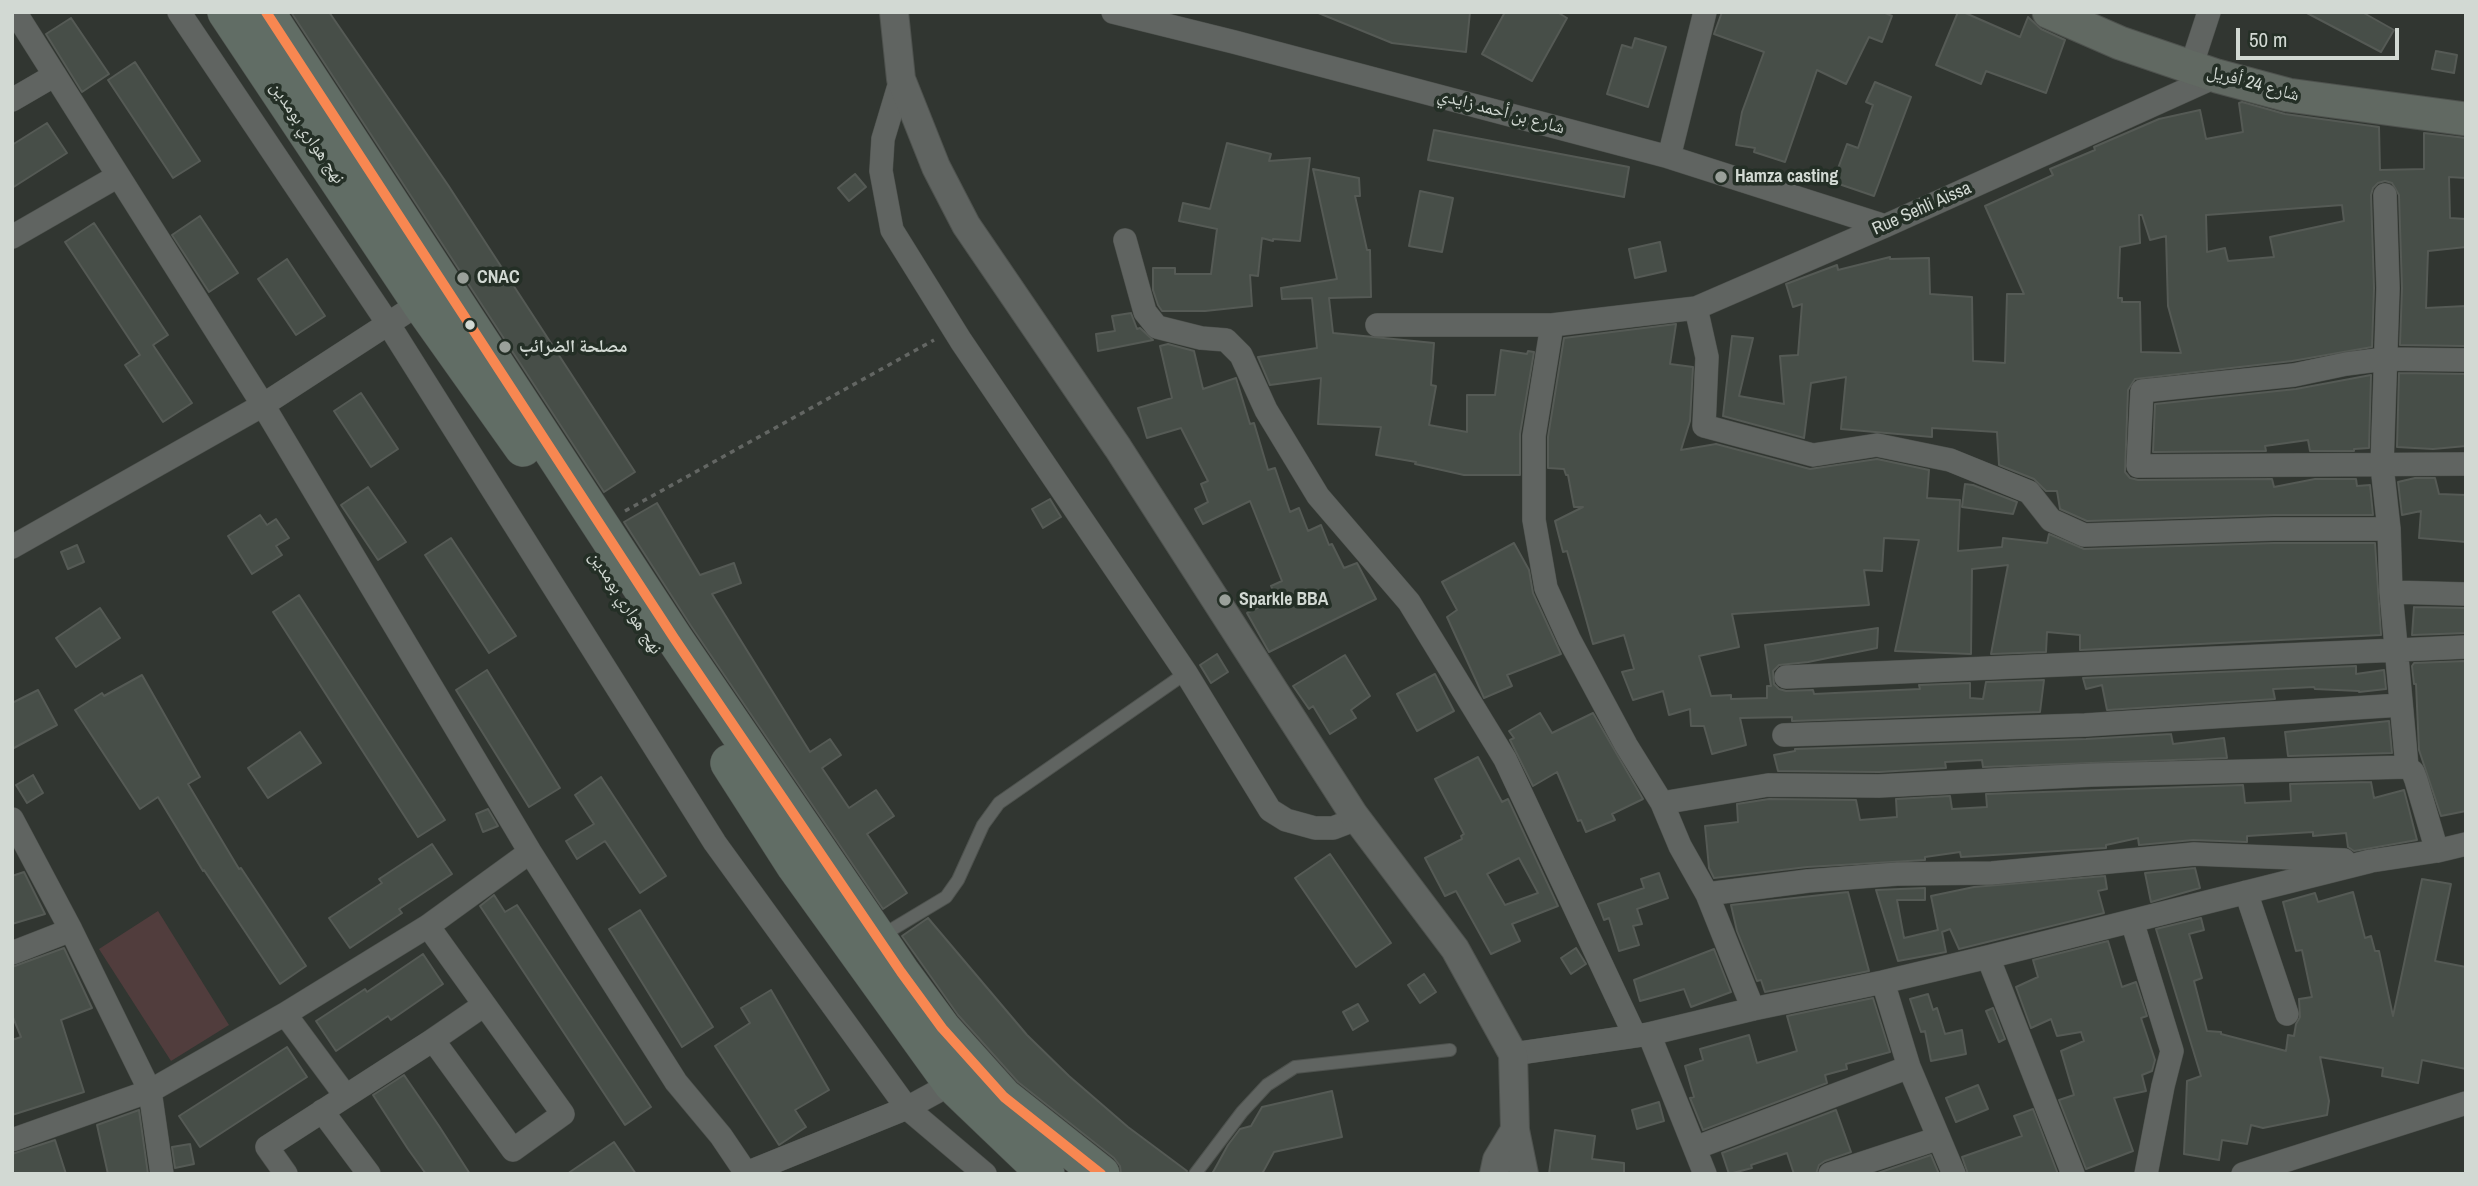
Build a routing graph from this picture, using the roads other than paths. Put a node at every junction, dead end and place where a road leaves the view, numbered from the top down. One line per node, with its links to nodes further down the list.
1 (15, 12): 11 (street)
2 (179, 12): 23 (street)
3 (266, 12): 54 (main road, نهج هواري بومدين)
4 (894, 12): 12 (street)
5 (1113, 12): 15 (street, شارع بن أحمد زايدي)
6 (1705, 12): 15 (street)
7 (2049, 12): 10 (main road, شارع 24 أفريل)
8 (2209, 12): 10 (street)
9 (226, 13): 21 (main road, نهج هواري بومدين)
10 (2204, 71): 14 (main road, شارع 24 أفريل); 18 (street, Rue Sehli Aissa)
11 (55, 75): 13 (street); 16 (street)
12 (901, 79): 37 (street); 43 (street)
13 (12, 100)
14 (2466, 119)
15 (1669, 157): 18 (street, شارع بن أحمد زايدي)
16 (118, 176): 19 (street); 28 (street)
17 (2385, 195): 26 (street)
18 (1885, 226): 22 (street, Rue Sehli Aissa)
19 (12, 237)
20 (1125, 240): 62 (street)
21 (420, 303): 23 (street); 67 (main road, نهج هواري بومدين)
22 (1696, 308): 25 (street, Rue Sehli Aissa); 31 (street)
23 (389, 325): 28 (street); 71 (street)
24 (1377, 325): 25 (street, Rue Sehli Aissa)
25 (1552, 325): 42 (street)
26 (2385, 359): 27 (street); 30 (street); 30 (street)
27 (2466, 360)
28 (263, 405): 32 (street); 47 (street)
29 (2466, 464): 30 (street)
30 (2382, 466): 31 (street)
31 (2389, 529): 33 (street)
32 (12, 547)
33 (2391, 592): 34 (street); 36 (street)
34 (2466, 594)
35 (2466, 647): 36 (street)
36 (2396, 650): 38 (street); 39 (street)
37 (1186, 673): 43 (street); 54 (lane)
38 (1786, 677)
39 (2401, 705): 40 (street); 41 (street)
40 (1784, 735)
41 (2407, 767): 42 (street); 46 (street)
42 (1662, 803): 50 (street)
43 (1354, 815): 65 (street)
44 (12, 819): 53 (street)
45 (2466, 844): 46 (street)
46 (2437, 851): 48 (street)
47 (530, 852): 52 (street); 77 (street)
48 (2371, 861): 49 (street); 50 (street)
49 (2246, 892): 51 (street); 61 (street)
50 (1707, 894): 59 (street)
51 (2132, 921): 56 (street); 91 (street)
52 (428, 926): 58 (street); 60 (street)
53 (71, 930): 55 (street); 68 (street)
54 (877, 938): 67 (main road, نهج هواري بومدين)
55 (12, 953)
56 (1989, 957): 57 (street); 90 (street)
57 (1883, 982): 59 (street); 66 (street)
58 (484, 1005): 63 (street); 63 (street)
59 (1753, 1009): 62 (street)
60 (285, 1014): 68 (street); 69 (street)
61 (2287, 1014)
62 (1642, 1035): 65 (street); 76 (street)
63 (433, 1040): 69 (street)
64 (1450, 1050): 84 (lane)
65 (1513, 1054): 73 (street)
66 (1909, 1067): 74 (street); 76 (street)
67 (965, 1076): 71 (street); 82 (main road, نهج هواري بومدين); 83 (main road, نهج هواري بومدين)
68 (150, 1091): 75 (street); 78 (street)
69 (345, 1095): 72 (street)
70 (2466, 1103): 92 (street)
71 (907, 1108): 77 (street); 81 (street)
72 (322, 1111): 79 (street); 80 (street)
73 (1515, 1130): 85 (street); 86 (street)
74 (1939, 1138): 88 (street); 89 (street)
75 (12, 1140)
76 (1695, 1148): 87 (street)
77 (745, 1173)
78 (162, 1174)
79 (286, 1174)
80 (369, 1174)
81 (985, 1174)
82 (1046, 1174)
83 (1101, 1174)
84 (1195, 1174)
85 (1494, 1174)
86 (1524, 1174)
87 (1704, 1174)
88 (1830, 1174)
89 (1954, 1174)
90 (2073, 1174)
91 (2146, 1174)
92 (2243, 1174)

